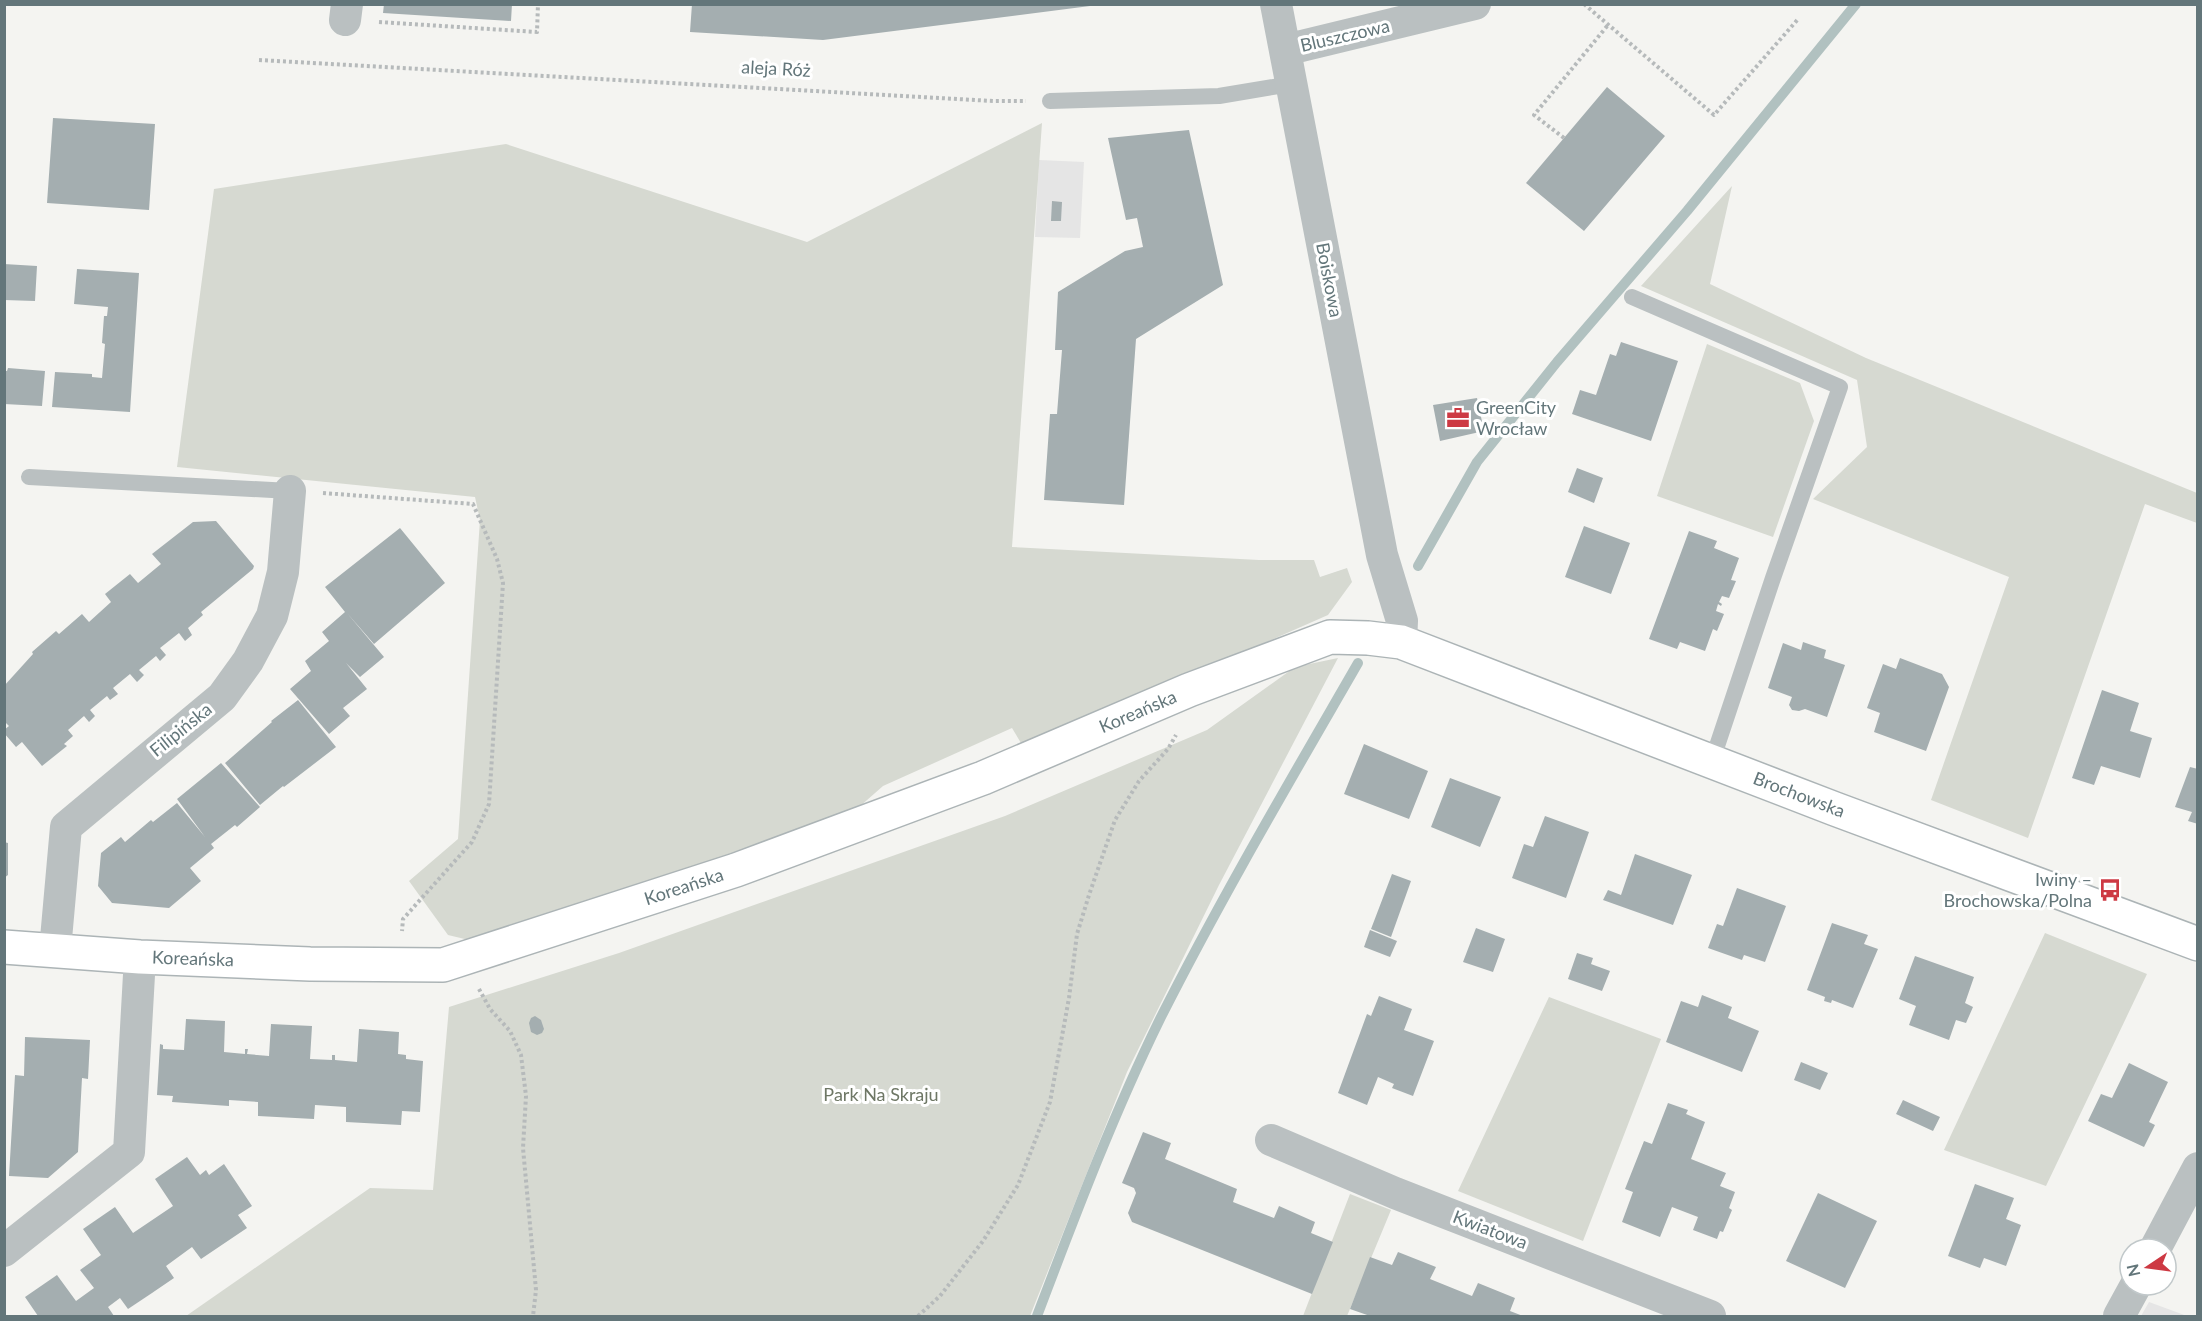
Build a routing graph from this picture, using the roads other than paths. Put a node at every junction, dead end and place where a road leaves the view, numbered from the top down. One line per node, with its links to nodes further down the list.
1 (1276, 4): 3 (street, Boiskowa)
2 (1476, 4): 3 (street, Bluszczowa)
3 (1285, 50): 4 (street, Boiskowa)
4 (1291, 84): 5 (lane); 10 (street, Boiskowa)
5 (1050, 101)
6 (1632, 297): 11 (lane)
7 (29, 477): 8 (lane)
8 (290, 491): 14 (street, Filipińska)
9 (1330, 637): 10 (street, Brochowska); 15 (street, Koreańska)
10 (1401, 642): 11 (street, Brochowska)
11 (1712, 761): 12 (street, Brochowska)
12 (2198, 944)
13 (4, 947): 14 (street, Koreańska)
14 (55, 950): 15 (street, Koreańska)
15 (140, 957): 19 (street)
16 (1271, 1140): 21 (street, Kwiatowa)
17 (2198, 1168): 18 (street)
18 (2161, 1237)
19 (4, 1251)
20 (2130, 1297): 22 (street)
21 (1710, 1317)
22 (2119, 1317)

